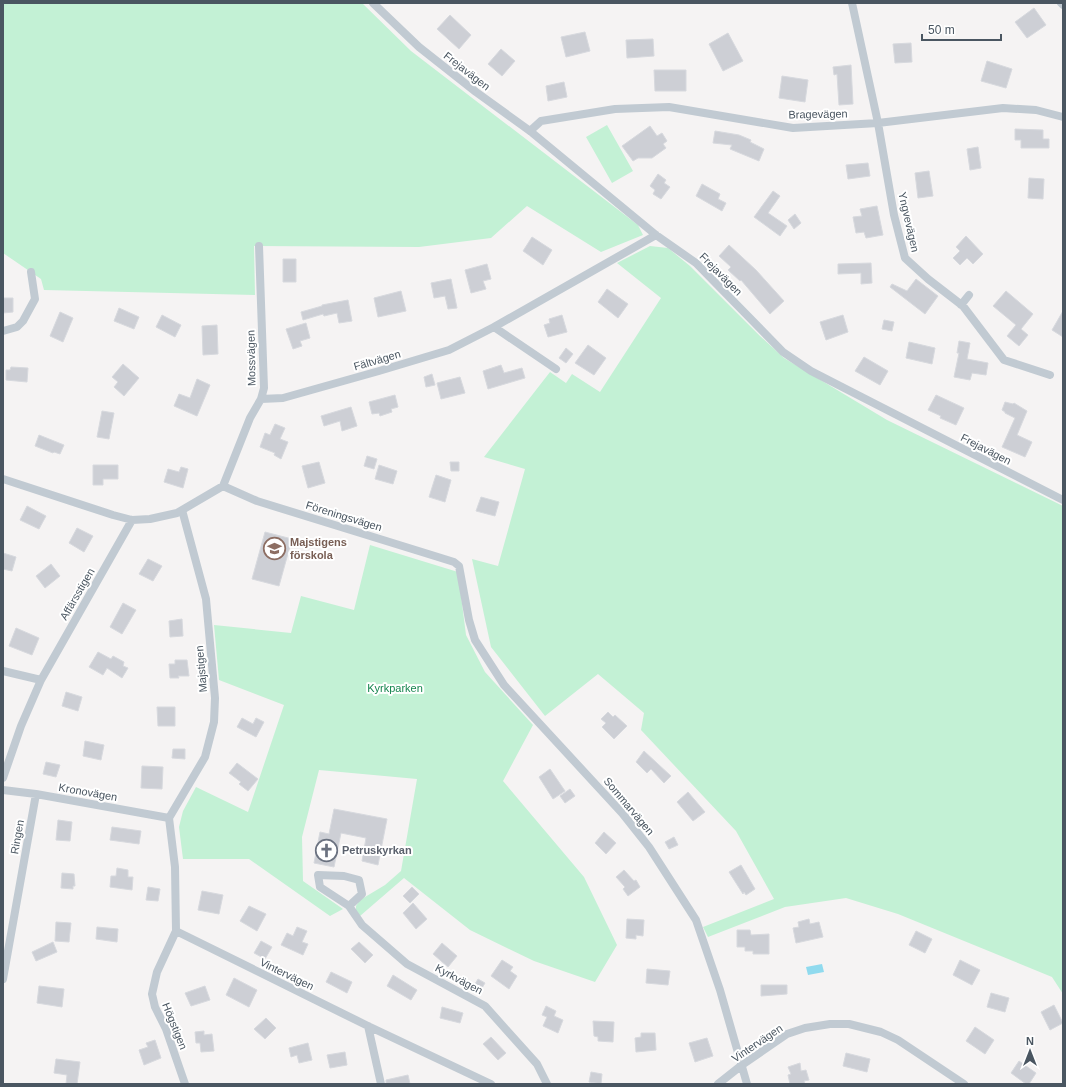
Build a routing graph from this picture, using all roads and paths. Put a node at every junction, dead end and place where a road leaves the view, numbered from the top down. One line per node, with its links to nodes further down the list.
1 (373, 3): 5 (street, Frejavägen)
2 (852, 3): 4 (street, Yngvevägen)
3 (1063, 117): 4 (street, Bragevägen)
4 (878, 123): 5 (street, Bragevägen); 10 (street, Yngvevägen)
5 (530, 131): 6 (street, Frejavägen)
6 (656, 235): 11 (street, Fältvägen); 18 (street, Frejavägen)
7 (259, 246): 15 (street, Mossvägen)
8 (30, 272): 12 (street)
9 (969, 295): 10 (street)
10 (962, 304): 14 (street, Yngvevägen)
11 (494, 327): 13 (street); 15 (street, Fältvägen)
12 (3, 331)
13 (556, 369)
14 (1050, 375)
15 (261, 399): 17 (street, Mossvägen)
16 (3, 479): 20 (street)
17 (223, 486): 19 (street); 21 (street, Föreningsvägen)
18 (1063, 500)
19 (182, 510): 20 (street); 27 (street, Majstigen)
20 (132, 520): 23 (street, Affärsstigen)
21 (459, 566): 33 (street, Sommarvägen)
22 (3, 671): 23 (street)
23 (41, 680): 24 (street)
24 (3, 778)
25 (3, 790): 26 (street, Kronovägen)
26 (36, 794): 27 (street, Kronovägen); 30 (street, Ringen)
27 (169, 818): 29 (street)
28 (348, 906): 28 (street, Kyrkvägen); 37 (street, Kyrkvägen)
29 (176, 931): 32 (street, Vintervägen); 34 (street, Högstigen)
30 (4, 968): 31 (street, Ringen)
31 (3, 979)
32 (368, 1026): 35 (street); 36 (street, Vintervägen)
33 (742, 1065): 38 (street, Vintervägen); 39 (street, Sommarvägen); 40 (street, Vintervägen)
34 (185, 1084)
35 (381, 1084)
36 (491, 1084)
37 (547, 1084)
38 (718, 1084)
39 (747, 1084)
40 (964, 1084)

